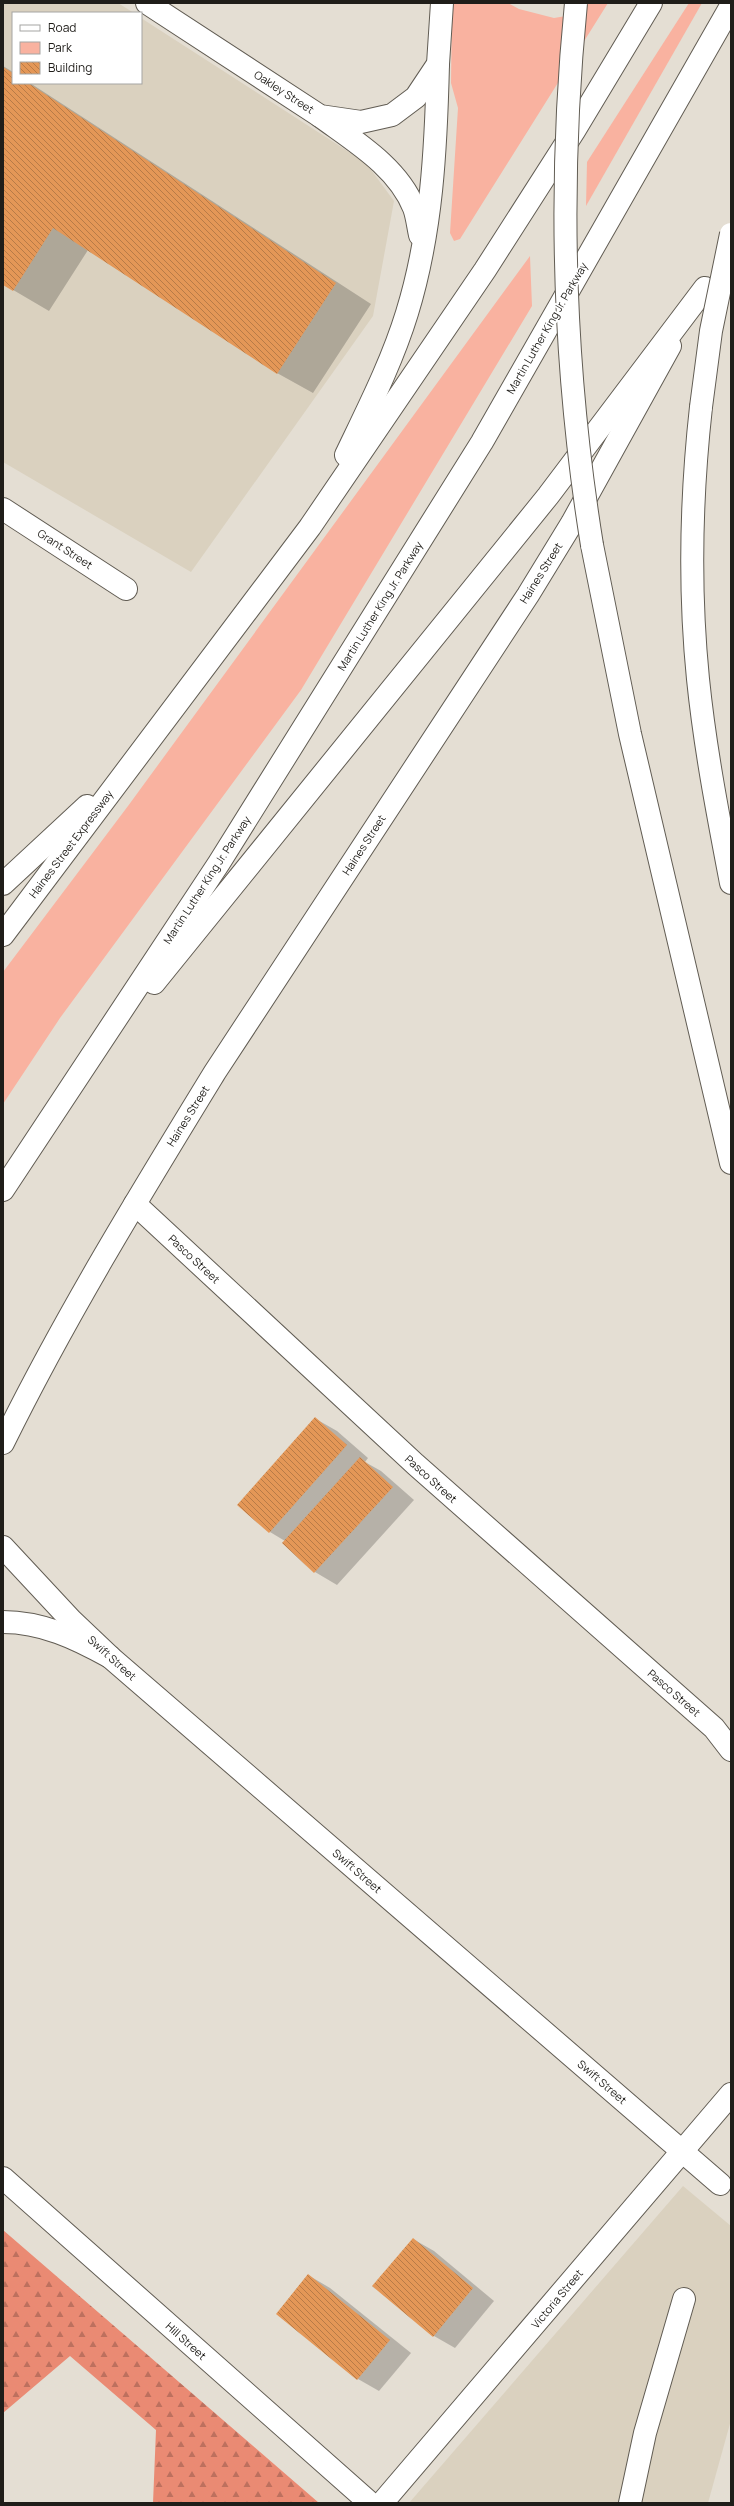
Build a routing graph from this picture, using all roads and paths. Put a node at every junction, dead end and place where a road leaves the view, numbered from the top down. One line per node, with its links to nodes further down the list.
1 (147, 3): 7 (main road, Oakley Street)
2 (442, 3): 6 (main road)
3 (576, 3): 20 (main road, bridge)
4 (651, 3): 13 (main road)
5 (731, 6): 19 (main road, Martin Luther King Jr. Parkway)
6 (438, 64): 7 (main road, Oakley Street); 9 (main road)
7 (320, 116): 9 (main road)
8 (731, 234): 16 (main road, bridge)
9 (423, 249): 13 (main road)
10 (731, 250): 11 (main road, Haines Street)
11 (705, 288): 19 (main road); 22 (main road, Haines Street)
12 (3, 509): 14 (main road, Grant Street)
13 (310, 527): 15 (main road)
14 (126, 589)
15 (140, 753): 17 (main road); 18 (main road, Haines Street Expressway)
16 (731, 883)
17 (3, 884)
18 (3, 935)
19 (69, 1088): 21 (main road, Martin Luther King Jr. Parkway)
20 (731, 1163)
21 (3, 1190)
22 (135, 1204): 23 (main road, Haines Street); 27 (main road, Pasco Street)
23 (3, 1443)
24 (3, 1547): 26 (main road, Swift Street)
25 (3, 1622): 26 (main road)
26 (110, 1657): 29 (main road, Swift Street)
27 (731, 1750)
28 (731, 2094): 29 (main road, Victoria Street)
29 (682, 2152): 31 (main road, Swift Street); 34 (main road, Victoria Street)
30 (3, 2178): 33 (main road, Hill Street)
31 (720, 2184)
32 (684, 2298): 35 (main road)
33 (370, 2503)
34 (382, 2503)
35 (630, 2503)

